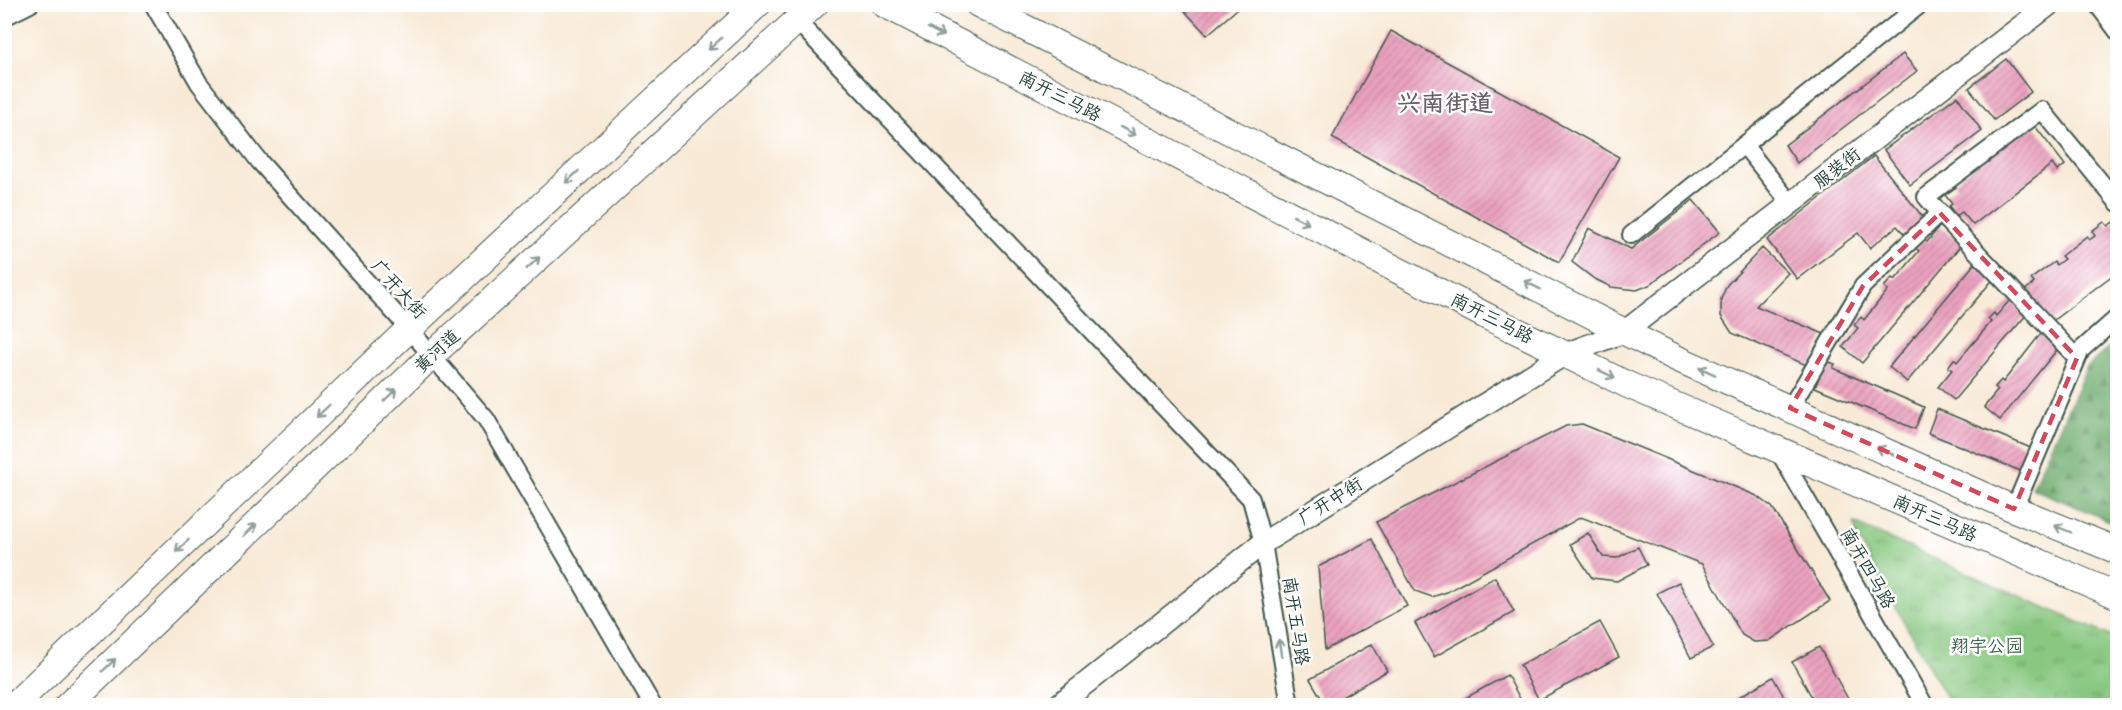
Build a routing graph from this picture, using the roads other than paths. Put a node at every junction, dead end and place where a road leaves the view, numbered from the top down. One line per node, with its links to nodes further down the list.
1 (30, 4): 10 (street)
2 (153, 4): 18 (street, 广开大街)
3 (758, 4): 18 (main road, 黄河道, one-way to 18)
4 (884, 4): 20 (main road, 南开三马路, one-way to 20)
5 (978, 4): 19 (main road, one-way to 5)
6 (1921, 4): 12 (street)
7 (2050, 4): 14 (street, 服装街)
8 (2097, 4): 11 (street)
9 (806, 13): 21 (main road, 黄河道, one-way to 9); 26 (street, 南开五马路)
10 (4, 17)
11 (2118, 32)
12 (1744, 145): 14 (street); 16 (street)
13 (2118, 203): 15 (street)
14 (1791, 204): 19 (street, 服装街)
15 (1940, 213): 22 (street); 23 (street)
16 (1631, 235)
17 (2118, 317): 22 (street)
18 (409, 329): 21 (street, 广开大街); 29 (main road, 黄河道, one-way to 29)
19 (1624, 332): 20 (street, 广开中街); 23 (main road, one-way to 19)
20 (1564, 354): 24 (main road, 南开三马路, one-way to 24); 26 (street, 广开中街)
21 (431, 356): 30 (main road, 黄河道, one-way to 21); 31 (street, 广开大街)
22 (2077, 358): 25 (street)
23 (1790, 408): 25 (main road, one-way to 23)
24 (1777, 449): 28 (main road, 南开三马路); 34 (street, 南开四马路)
25 (2014, 509): 27 (main road, one-way to 25)
26 (1263, 543): 32 (street, 广开中街); 33 (street, 南开五马路, one-way to 26)
27 (2118, 551)
28 (2118, 596)
29 (13, 705)
30 (67, 705)
31 (653, 705)
32 (1057, 705)
33 (1290, 705)
34 (1925, 705)

